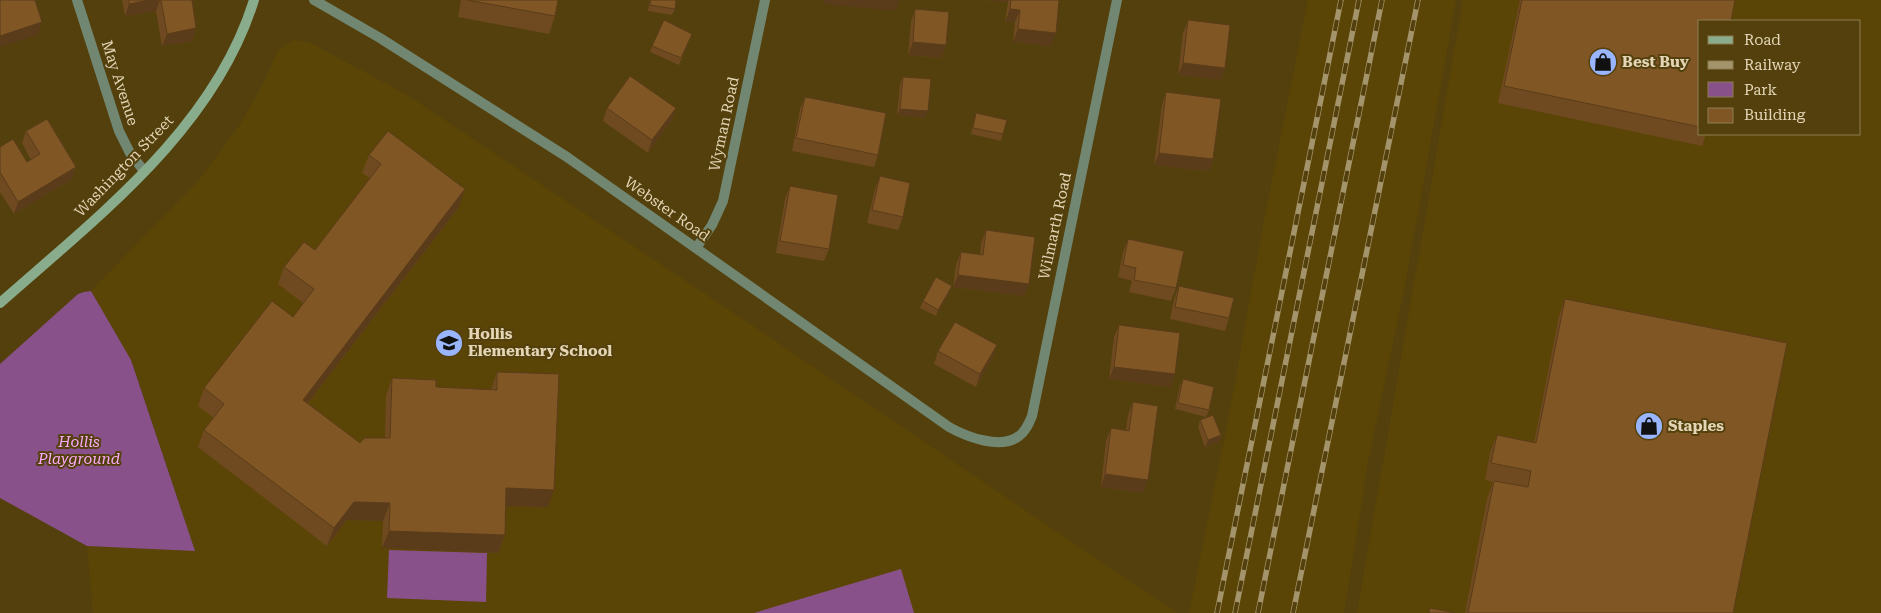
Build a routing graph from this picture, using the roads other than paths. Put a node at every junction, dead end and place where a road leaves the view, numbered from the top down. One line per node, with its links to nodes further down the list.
1 (77, 0): 6 (street, May Avenue)
2 (254, 0): 6 (main road, Washington Street)
3 (314, 0): 7 (street, Webster Road)
4 (766, 0): 7 (street, Wyman Road)
5 (1117, 0): 9 (street, Wilmarth Road)
6 (144, 171): 8 (main road, Washington Street)
7 (696, 248): 9 (street, Webster Road)
8 (0, 303)
9 (1001, 441)

